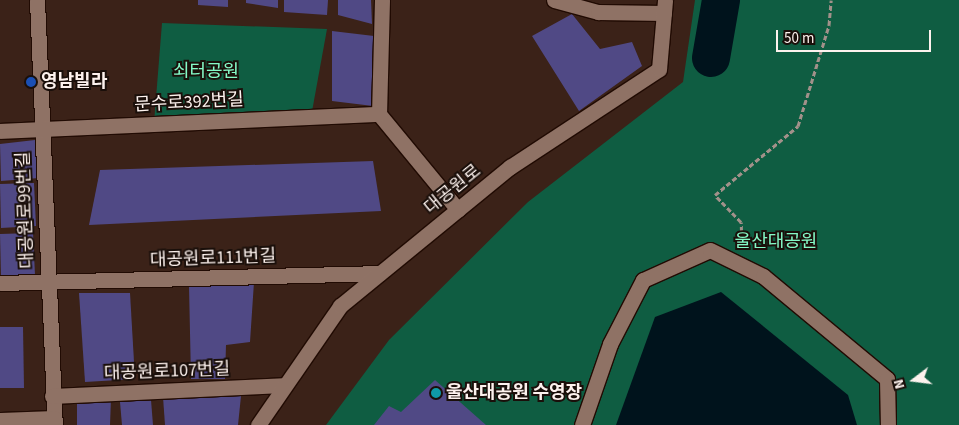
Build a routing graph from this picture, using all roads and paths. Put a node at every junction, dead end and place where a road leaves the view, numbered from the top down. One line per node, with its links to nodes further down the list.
1 (36, 0): 7 (street, 대공원로99번길)
2 (382, 0): 6 (street)
3 (554, 0): 5 (street)
4 (831, 0): 10 (path)
5 (664, 7): 9 (street, 대공원로)
6 (379, 114): 7 (street, 문수로392번길); 9 (street)
7 (42, 130): 8 (street, 문수로392번길); 12 (street, 대공원로99번길)
8 (0, 131)
9 (458, 210): 11 (street, 대공원로)
10 (743, 266): 19 (street); 20 (street)
11 (380, 273): 12 (street, 대공원로111번길); 14 (street, 대공원로)
12 (48, 282): 13 (street, 대공원로111번길); 15 (street, 대공원로99번길)
13 (0, 283)
14 (283, 386): 15 (street, 대공원로107번길); 18 (street, 대공원로)
15 (52, 396): 17 (street, 대공원로99번길)
16 (0, 420): 17 (street, 대공원로99번길)
17 (54, 422)
18 (258, 425)
19 (582, 425)
20 (888, 425)

